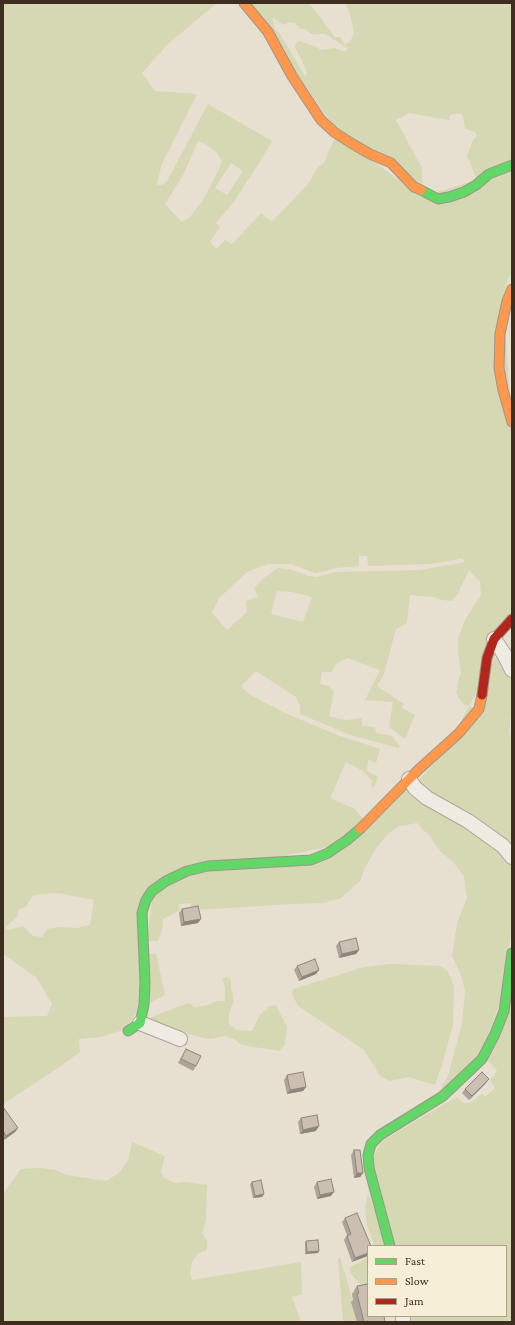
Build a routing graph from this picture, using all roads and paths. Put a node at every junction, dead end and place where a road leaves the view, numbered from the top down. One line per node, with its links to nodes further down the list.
1 (244, 3): 2 (street)
2 (512, 165)
3 (512, 289): 4 (street)
4 (512, 422)
5 (512, 619): 6 (street)
6 (494, 640): 7 (street); 8 (street)
7 (512, 670)
8 (409, 779): 9 (street); 11 (street)
9 (512, 857)
10 (512, 953): 14 (street)
11 (140, 1023): 12 (street); 13 (street)
12 (128, 1031)
13 (180, 1039)
14 (390, 1245)

